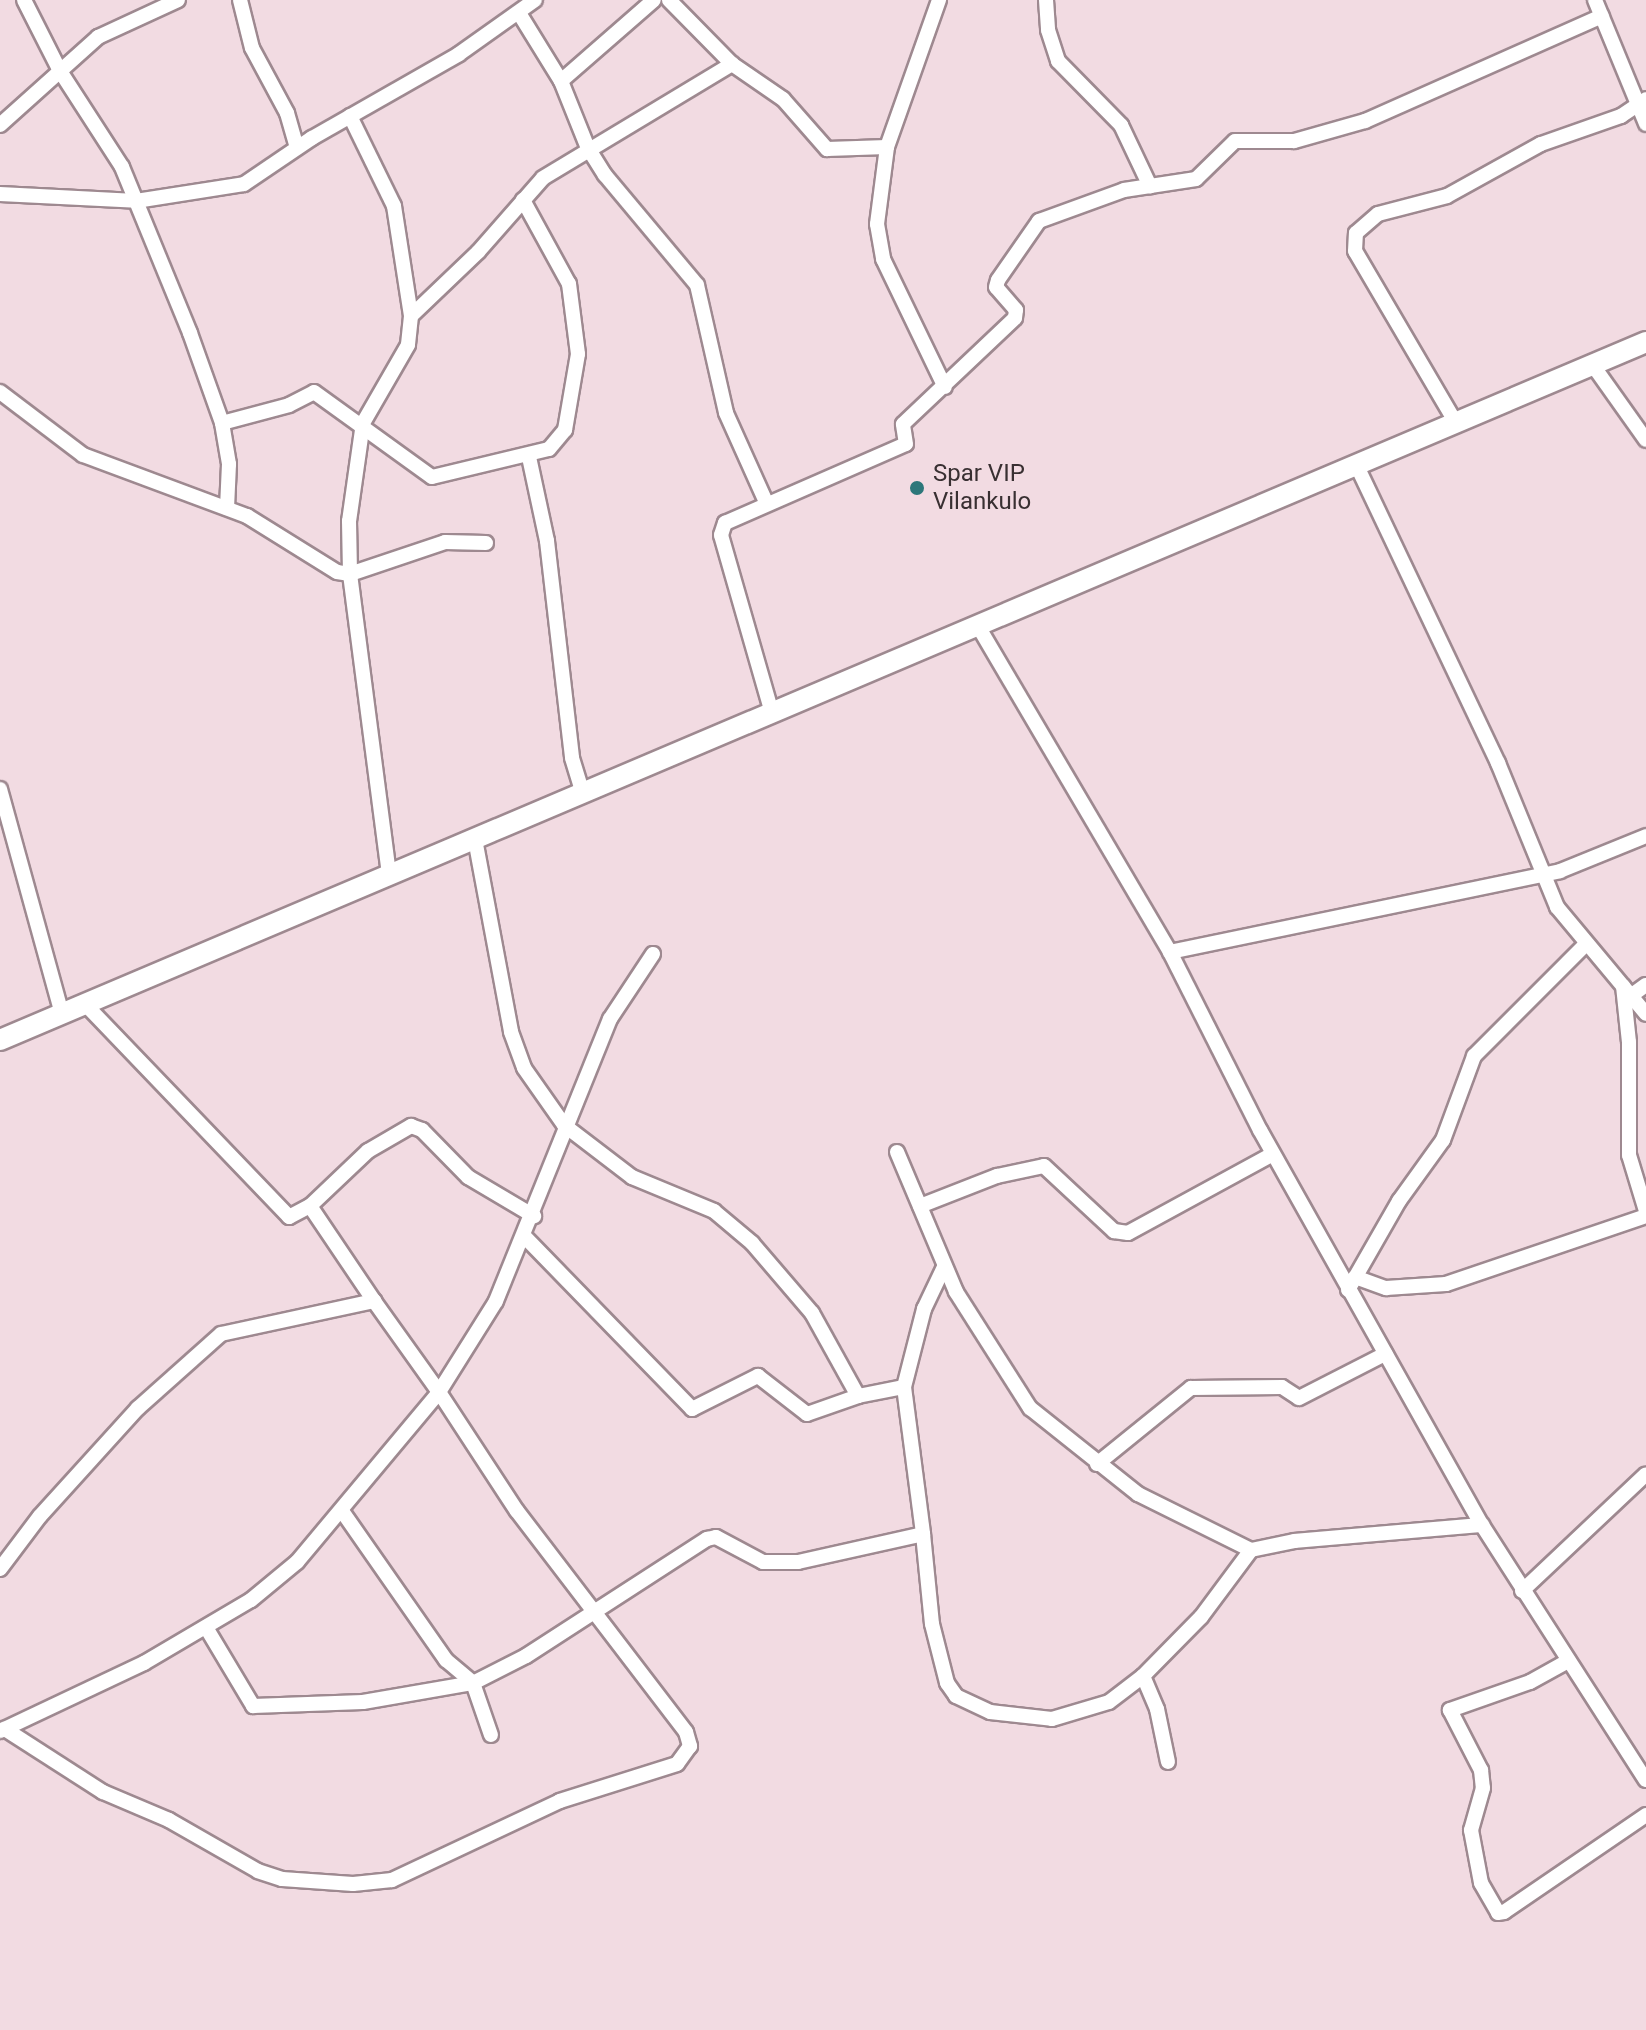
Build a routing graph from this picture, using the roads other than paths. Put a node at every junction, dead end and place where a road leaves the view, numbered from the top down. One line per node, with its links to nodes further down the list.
1 (24, 0): 13 (street)
2 (178, 0): 13 (street)
3 (240, 0): 20 (street)
4 (535, 0): 10 (street)
5 (654, 0): 14 (street)
6 (669, 0): 12 (street)
7 (939, 0): 19 (street)
8 (1047, 0): 22 (street)
9 (1595, 0): 11 (street)
10 (519, 13): 14 (street); 16 (street)
11 (1602, 16): 15 (street); 22 (street)
12 (732, 64): 19 (street); 21 (street)
13 (60, 71): 18 (street); 25 (street)
14 (561, 81): 21 (street)
15 (1642, 101): 17 (street); 33 (street)
16 (350, 116): 20 (street); 26 (street)
17 (1646, 124)
18 (0, 125)
19 (887, 147): 29 (street)
20 (297, 148): 25 (street)
21 (588, 148): 24 (street); 37 (street)
22 (1150, 186): 29 (street)
23 (0, 194): 25 (street)
24 (523, 200): 26 (street); 35 (street)
25 (136, 201): 31 (street)
26 (411, 316): 32 (street)
27 (1646, 342): 28 (main road)
28 (1592, 364): 33 (main road); 34 (street)
29 (945, 387): 37 (street)
30 (0, 392): 38 (street)
31 (222, 423): 32 (street); 38 (street)
32 (363, 423): 35 (street); 40 (street)
33 (1456, 423): 36 (main road)
34 (1646, 440)
35 (529, 457): 44 (street)
36 (1357, 466): 41 (main road); 47 (street)
37 (766, 502): 42 (street)
38 (227, 508): 40 (street)
39 (486, 543): 40 (street)
40 (350, 574): 48 (street)
41 (978, 626): 42 (main road); 50 (street)
42 (772, 713): 44 (main road)
43 (0, 789): 55 (street)
44 (583, 793): 46 (main road)
45 (1646, 836): 47 (street)
46 (475, 839): 48 (main road); 58 (street)
47 (1541, 871): 49 (street); 50 (street)
48 (389, 874): 54 (main road)
49 (1585, 945): 53 (street); 67 (street)
50 (1170, 952): 60 (street)
51 (653, 954): 58 (street)
52 (1646, 985): 53 (street)
53 (1627, 990): 56 (street); 63 (street)
54 (85, 1004): 55 (main road); 61 (street)
55 (62, 1014): 57 (main road)
56 (1646, 1014)
57 (0, 1040)
58 (564, 1125): 64 (street); 72 (street)
59 (897, 1152): 62 (street)
60 (1273, 1154): 62 (street); 67 (street)
61 (310, 1206): 64 (street); 68 (street)
62 (920, 1206): 66 (street)
63 (1646, 1213): 67 (street)
64 (534, 1216): 65 (street)
65 (525, 1237): 71 (street); 72 (street)
66 (944, 1267): 70 (street); 73 (street)
67 (1352, 1284): 69 (street)
68 (374, 1301): 71 (street); 79 (street)
69 (1385, 1354): 73 (street); 76 (street)
70 (904, 1387): 72 (street); 77 (street)
71 (439, 1392): 75 (street); 81 (street)
72 (858, 1396)
73 (1097, 1464): 78 (street)
74 (1646, 1474): 80 (street)
75 (342, 1511): 82 (street); 85 (street)
76 (1482, 1525): 78 (street); 80 (street)
77 (923, 1534): 81 (street); 84 (street)
78 (1251, 1550): 84 (street)
79 (0, 1569)
80 (1522, 1591): 83 (street)
81 (592, 1611): 85 (street); 86 (street)
82 (207, 1629): 85 (street); 86 (street)
83 (1568, 1661): 89 (street); 90 (street)
84 (1143, 1676): 88 (street)
85 (473, 1683): 87 (street)
86 (3, 1730)
87 (491, 1735)
88 (1168, 1762)
89 (1646, 1780)
90 (1646, 1815)

